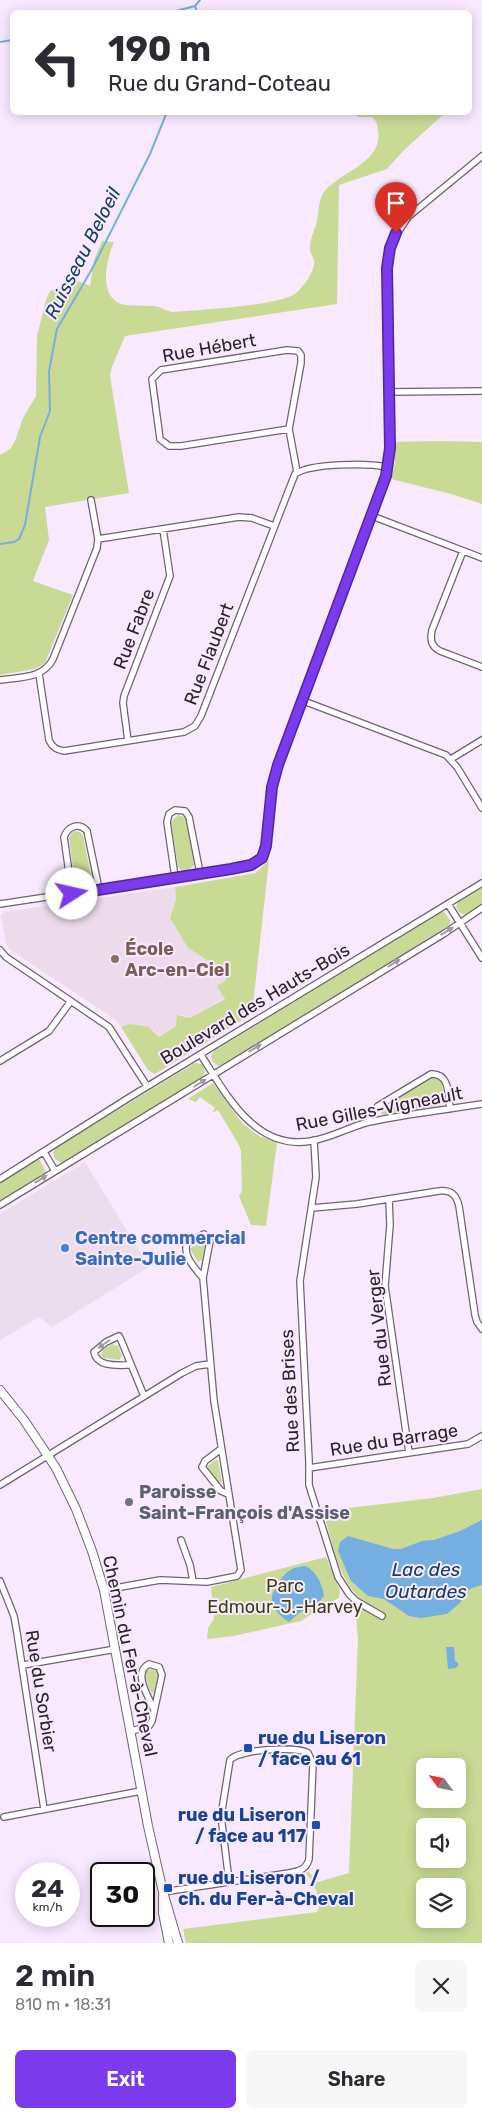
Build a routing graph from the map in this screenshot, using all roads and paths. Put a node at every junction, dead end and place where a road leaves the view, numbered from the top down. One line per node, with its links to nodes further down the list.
1 (482, 156): 3 (street)
2 (482, 391): 3 (street)
3 (389, 392): 5 (street)
4 (289, 429): 4 (street, Rue Hébert); 6 (street, Rue Hébert)
5 (387, 467): 6 (street); 8 (street)
6 (297, 472): 9 (street, Rue Flaubert)
7 (91, 500): 11 (street)
8 (372, 516): 12 (street); 17 (street)
9 (274, 526): 10 (street); 19 (street, Rue Flaubert)
10 (163, 529): 11 (street); 19 (street, Rue Fabre)
11 (98, 539): 15 (street)
12 (463, 551): 13 (street); 14 (street)
13 (482, 558)
14 (482, 666)
15 (38, 674): 16 (street); 19 (street, Rue Flaubert)
16 (0, 680)
17 (301, 700): 20 (street); 22 (street)
18 (482, 740): 20 (street)
19 (128, 741)
20 (451, 759): 21 (street)
21 (482, 808)
22 (200, 873): 23 (street); 23 (street)
23 (175, 877): 25 (street)
24 (482, 883): 28 (street, Boulevard des Hauts-Bois)
25 (98, 889): 26 (street); 26 (street)
26 (72, 894): 27 (street)
27 (0, 904)
28 (448, 904): 30 (street); 34 (street, Boulevard des Hauts-Bois)
29 (482, 908): 30 (street, Boulevard des Hauts-Bois)
30 (460, 923): 32 (street); 36 (street, Boulevard des Hauts-Bois, one-way to 30)
31 (0, 950): 33 (street)
32 (482, 958)
33 (71, 1001): 35 (street); 37 (street)
34 (202, 1055): 36 (street, Rue Gilles-Vigneault); 37 (street, Boulevard des Hauts-Bois)
35 (0, 1061)
36 (214, 1074): 41 (street, Rue Gilles-Vigneault); 43 (street, Boulevard des Hauts-Bois, one-way to 36)
37 (147, 1086): 42 (street, Boulevard des Hauts-Bois)
38 (482, 1104): 39 (street, Rue Gilles-Vigneault)
39 (450, 1109): 40 (street, Rue Gilles-Vigneault); 40 (street)
40 (369, 1122): 41 (street, Rue Gilles-Vigneault)
41 (314, 1140): 47 (street, Rue des Brises)
42 (44, 1152): 43 (street); 44 (street, Boulevard des Hauts-Bois)
43 (55, 1171): 46 (street, Boulevard des Hauts-Bois, one-way to 43)
44 (0, 1179)
45 (389, 1199): 47 (street); 49 (street); 56 (street, Rue du Verger)
46 (0, 1205)
47 (312, 1208): 58 (street, Rue des Brises)
48 (204, 1278): 48 (street); 50 (street)
49 (482, 1329)
50 (210, 1364): 53 (street); 55 (street)
51 (131, 1365): 51 (street, one-way to 51); 53 (street)
52 (0, 1390): 57 (street, Chemin du Fer-à-Cheval)
53 (144, 1396): 57 (street)
54 (482, 1436): 56 (street, Rue du Barrage)
55 (221, 1450): 60 (street); 60 (street)
56 (409, 1453): 58 (street, Rue du Barrage)
57 (48, 1456): 59 (street); 64 (street, Chemin du Fer-à-Cheval)
58 (309, 1468): 65 (street, Rue des Brises)
59 (0, 1486)
60 (228, 1494): 63 (street)
61 (181, 1540): 63 (street)
62 (0, 1581): 67 (street, Rue du Sorbier)
63 (193, 1582): 64 (street)
64 (104, 1590): 66 (street, Chemin du Fer-à-Cheval)
65 (382, 1616)
66 (116, 1649): 67 (street); 69 (street, Chemin du Fer-à-Cheval)
67 (23, 1665): 71 (street, Rue du Sorbier)
68 (154, 1710): 68 (street); 69 (street)
69 (132, 1731): 70 (street, Chemin du Fer-à-Cheval)
70 (142, 1791): 71 (street); 74 (street, Chemin du Fer-à-Cheval)
71 (44, 1809): 72 (street)
72 (4, 1817)
73 (229, 1881): 73 (street); 74 (street)
74 (163, 1892): 75 (street, Chemin du Fer-à-Cheval); 76 (street, Chemin du Fer-à-Cheval)
75 (169, 1943)
76 (178, 1943)

